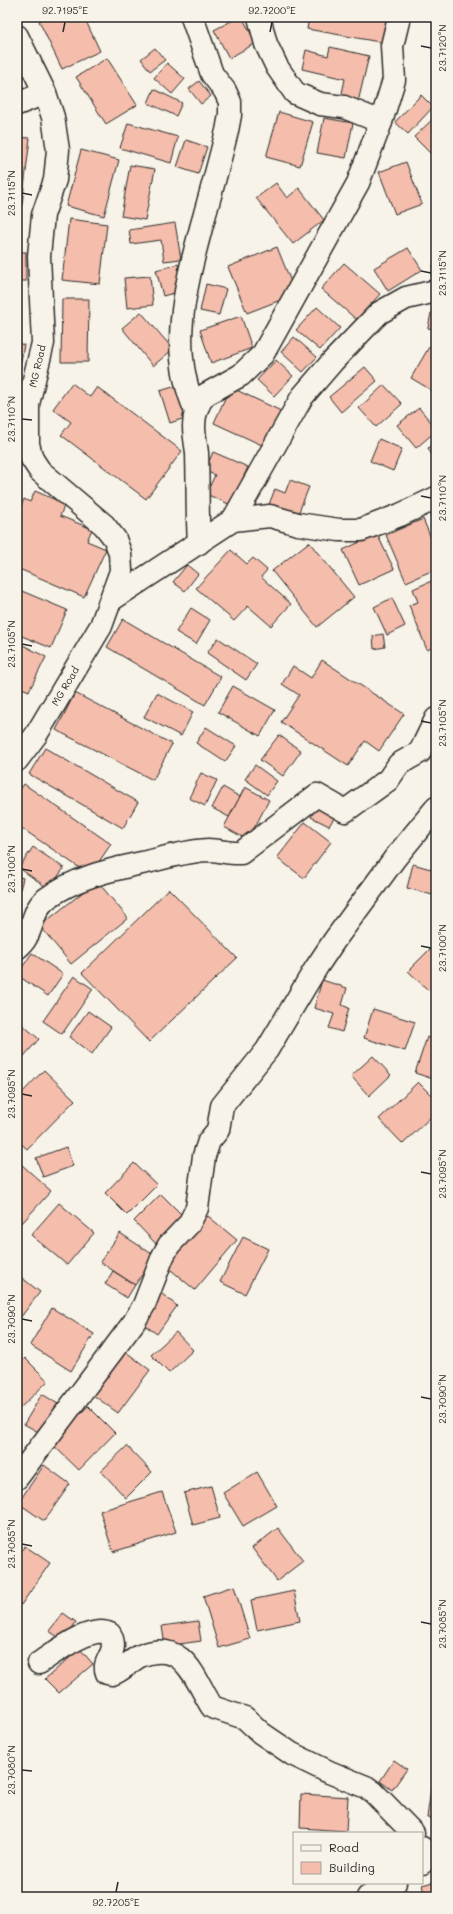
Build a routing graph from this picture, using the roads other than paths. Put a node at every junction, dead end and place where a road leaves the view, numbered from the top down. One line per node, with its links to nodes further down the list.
1 (192, 17): 9 (street)
2 (258, 17): 7 (street)
3 (399, 17): 7 (street)
4 (17, 36): 5 (street, MG Road)
5 (45, 94): 6 (street); 13 (street, MG Road)
6 (17, 104)
7 (381, 122): 9 (street)
8 (436, 290): 11 (street)
9 (196, 411): 12 (street)
10 (436, 498): 11 (street)
11 (234, 520): 12 (street)
12 (199, 543): 13 (street)
13 (111, 600): 15 (street, MG Road)
14 (436, 719): 17 (street)
15 (17, 760)
16 (436, 808): 18 (street)
17 (17, 948)
18 (19, 1469)
19 (39, 1662): 20 (street)
20 (412, 1832)
21 (393, 1884): 22 (street)
22 (368, 1897)

